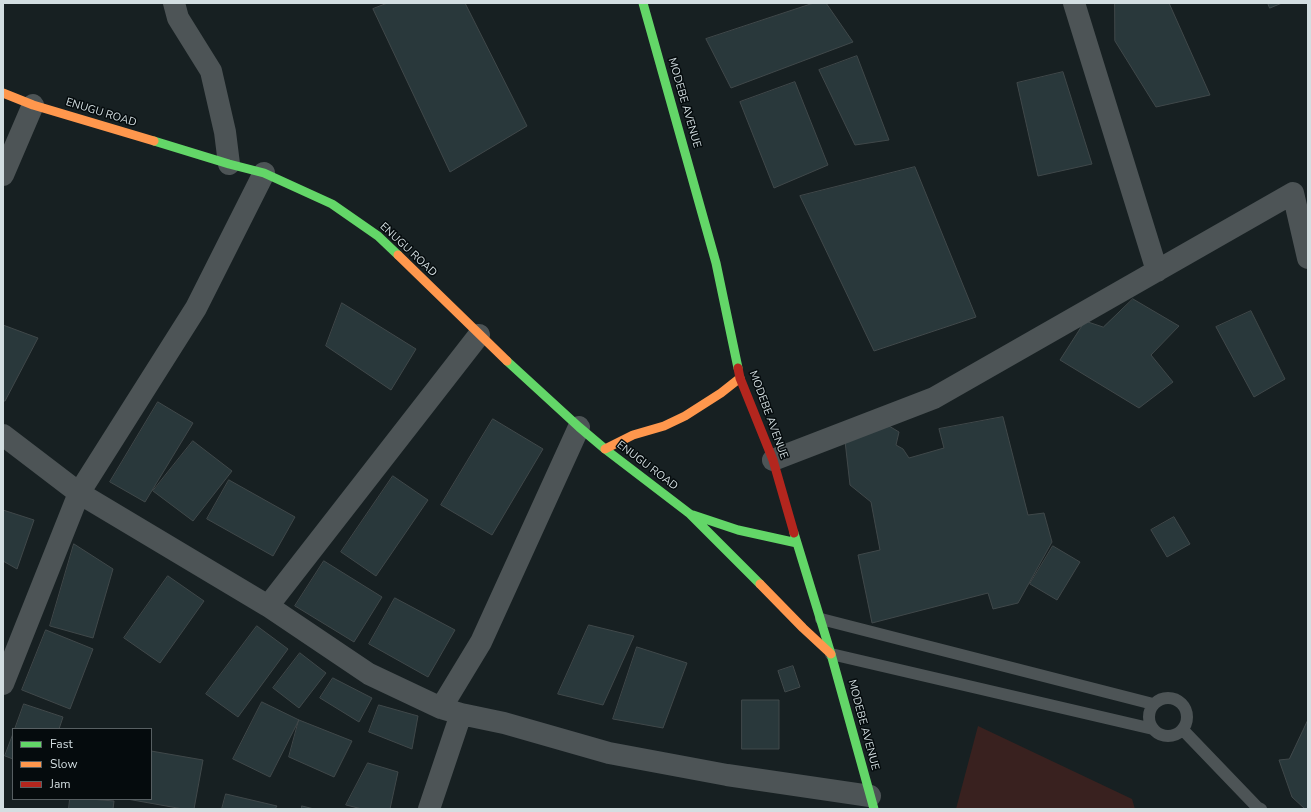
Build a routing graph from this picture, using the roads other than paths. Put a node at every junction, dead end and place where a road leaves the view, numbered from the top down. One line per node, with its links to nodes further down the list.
1 (174, 3): 6 (street)
2 (643, 3): 12 (street, MODEBE AVENUE)
3 (1074, 3): 10 (street)
4 (3, 93): 5 (street, ENUGU ROAD)
5 (33, 105): 6 (street, ENUGU ROAD); 8 (street)
6 (228, 164): 7 (street, ENUGU ROAD)
7 (264, 173): 11 (street, ENUGU ROAD); 17 (street)
8 (3, 175)
9 (1308, 258): 10 (street)
10 (1157, 271): 16 (street)
11 (479, 335): 13 (street, ENUGU ROAD); 20 (street)
12 (740, 378): 15 (street); 16 (street, MODEBE AVENUE)
13 (579, 427): 15 (street, ENUGU ROAD); 25 (street)
14 (3, 435): 17 (street)
15 (605, 449): 18 (street, ENUGU ROAD)
16 (773, 460): 19 (street, MODEBE AVENUE)
17 (79, 493): 20 (street); 23 (street)
18 (690, 514): 19 (street); 22 (street)
19 (797, 543): 21 (street, MODEBE AVENUE)
20 (268, 606): 25 (street)
21 (821, 619): 22 (street, MODEBE AVENUE); 24 (lane)
22 (832, 654): 26 (lane); 28 (street, MODEBE AVENUE)
23 (3, 684)
24 (1153, 704): 26 (lane); 27 (lane)
25 (451, 711): 28 (street); 29 (street)
26 (1153, 729): 27 (lane)
27 (1183, 730): 30 (lane)
28 (872, 803)
29 (429, 809)
30 (1261, 809)

